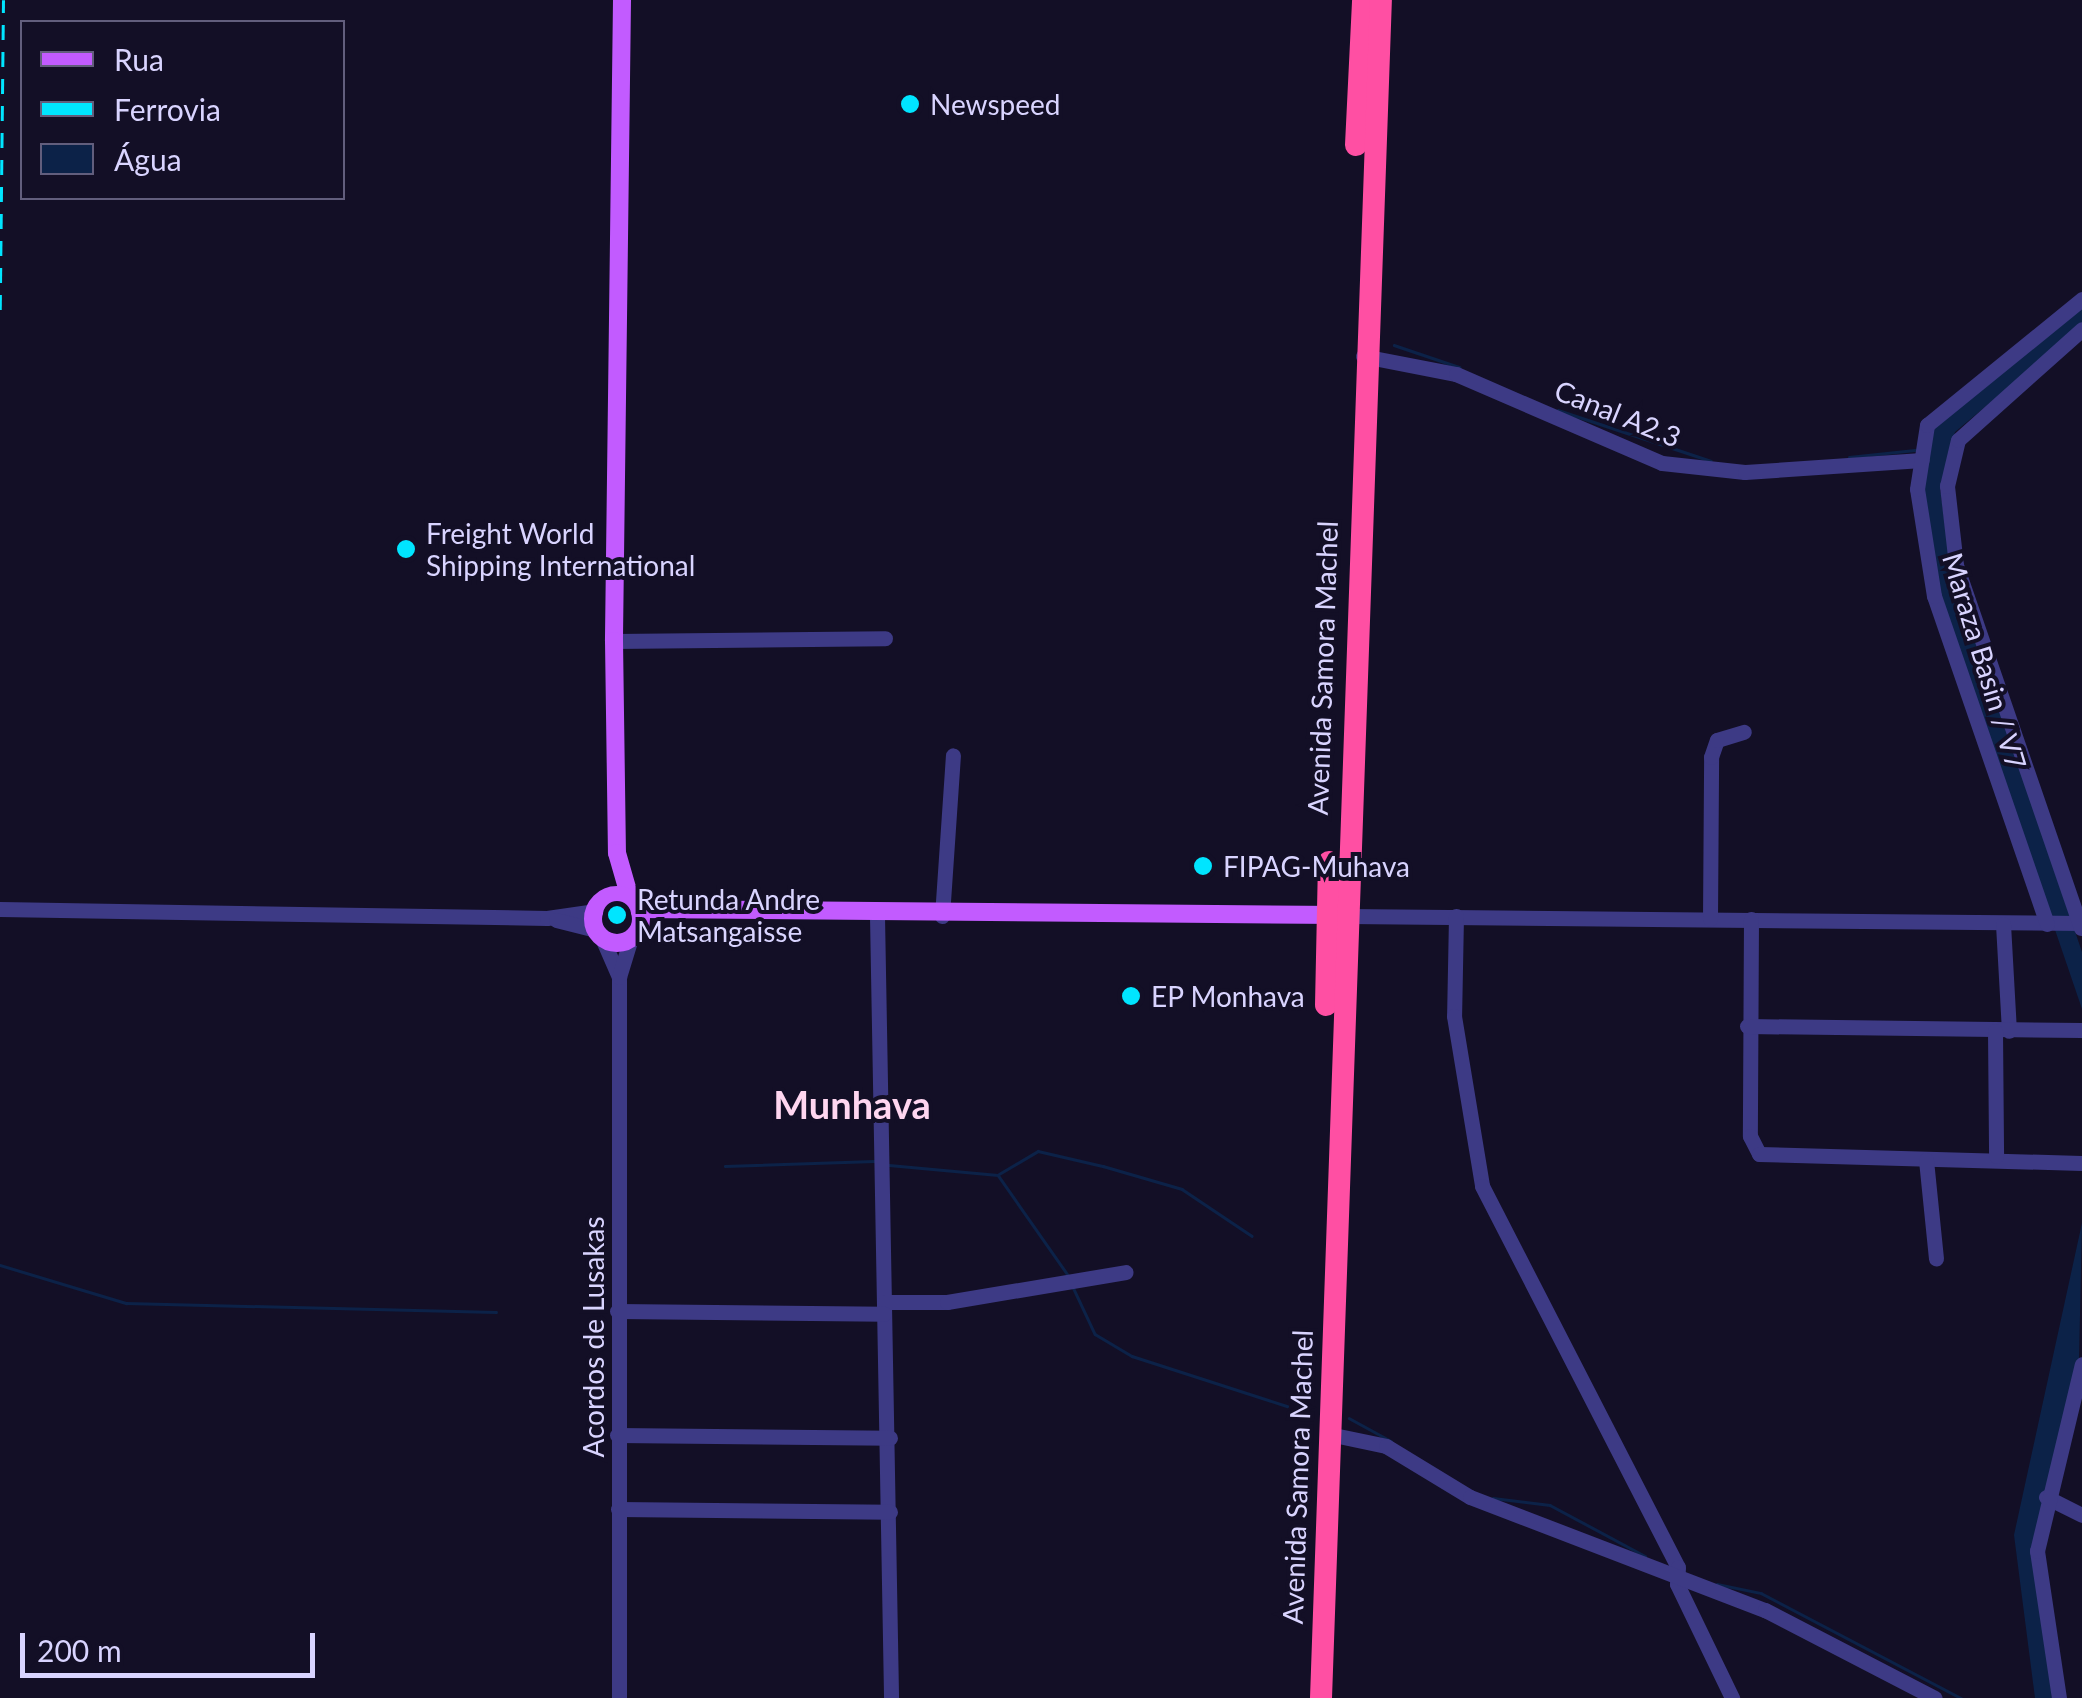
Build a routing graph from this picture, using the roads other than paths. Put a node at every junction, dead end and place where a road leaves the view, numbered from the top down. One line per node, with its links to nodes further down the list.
1 (622, 0): 9 (main road)
2 (1363, 0): 19 (highway, Avenida Samora Machel)
3 (1381, 0): 6 (highway, Avenida Samora Machel)
4 (2082, 299): 7 (street)
5 (2082, 328): 26 (street)
6 (1362, 356): 7 (street, Canal A2.3); 19 (highway, Avenida Samora Machel)
7 (1922, 452): 25 (street, Maraza Basin / V7)
8 (885, 638): 9 (street)
9 (614, 641): 12 (main road)
10 (1744, 732): 22 (street)
11 (953, 755): 18 (street)
12 (617, 853): 13 (main road); 14 (main road)
13 (635, 904): 14 (main road); 16 (main road); 28 (main road)
14 (598, 906): 21 (street); 27 (main road)
15 (0, 909): 21 (street)
16 (683, 916): 17 (main road); 28 (main road)
17 (877, 916): 18 (main road); 38 (street)
18 (942, 916): 19 (main road)
19 (1337, 916): 20 (street); 41 (highway, Avenida Samora Machel); 51 (highway, Avenida Samora Machel)
20 (1456, 916): 22 (street); 48 (street)
21 (547, 918): 27 (street)
22 (1710, 919): 23 (street)
23 (1751, 919): 24 (street); 30 (street)
24 (2003, 924): 25 (street); 32 (street)
25 (2046, 924): 26 (street)
26 (2081, 926)
27 (599, 934): 28 (main road); 29 (street)
28 (632, 938): 29 (street)
29 (618, 977): 39 (street, Acordos de Lusakas)
30 (1748, 1026): 32 (street); 34 (street)
31 (2082, 1030): 32 (street)
32 (2002, 1031): 33 (street)
33 (1996, 1156): 34 (street); 35 (street)
34 (1926, 1160): 36 (street)
35 (2082, 1163)
36 (1936, 1258)
37 (1126, 1272): 38 (street)
38 (884, 1308): 39 (street); 43 (street)
39 (617, 1311): 42 (street, Acordos de Lusakas)
40 (2082, 1364): 44 (street)
41 (1329, 1434): 48 (street); 52 (highway, Avenida Samora Machel)
42 (617, 1435): 43 (street); 45 (street, Acordos de Lusakas)
43 (890, 1438): 46 (street)
44 (2046, 1497): 47 (street); 55 (street)
45 (618, 1509): 46 (street); 49 (street, Acordos de Lusakas)
46 (890, 1512): 50 (street)
47 (2082, 1515)
48 (1678, 1575): 53 (street); 54 (street)
49 (619, 1698)
50 (892, 1698)
51 (1310, 1698)
52 (1321, 1698)
53 (1732, 1698)
54 (1935, 1698)
55 (2059, 1698)

